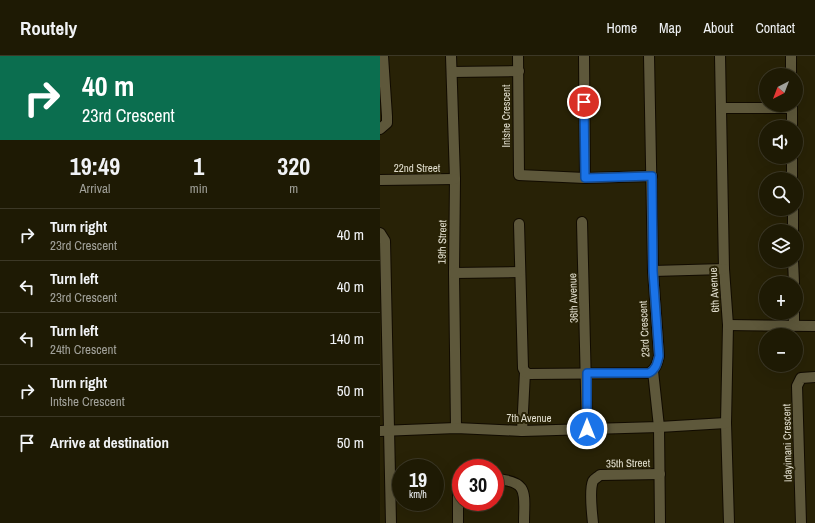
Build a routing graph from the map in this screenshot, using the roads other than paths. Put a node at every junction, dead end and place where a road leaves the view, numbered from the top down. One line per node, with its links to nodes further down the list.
1 (382, 56): 13 (street)
2 (451, 56): 9 (street, 19th Street)
3 (518, 56): 10 (street, Intshe Crescent)
4 (584, 56): 15 (street)
5 (649, 56): 14 (street, 23rd Crescent)
6 (720, 56): 12 (street, 6th Avenue)
7 (791, 56): 8 (street)
8 (791, 68)
9 (452, 72): 10 (street); 17 (street, 19th Street)
10 (518, 72): 15 (street, Intshe Crescent)
11 (759, 107): 12 (street)
12 (721, 108): 21 (street, 6th Avenue)
13 (380, 128)
14 (652, 176): 15 (street); 22 (street, 23rd Crescent)
15 (585, 178)
16 (380, 180): 17 (street, 22nd Street)
17 (455, 180): 24 (street, 19th Street)
18 (582, 222): 31 (street, 36th Avenue)
19 (519, 224): 23 (street)
20 (380, 233): 33 (street)
21 (724, 269): 22 (street); 26 (street, 6th Avenue)
22 (653, 271): 29 (street, 23rd Crescent)
23 (520, 272): 24 (street); 30 (street)
24 (454, 274): 36 (street, 19th Street)
25 (794, 320): 27 (street)
26 (728, 325): 27 (street); 34 (street, 6th Avenue)
27 (794, 325): 28 (street)
28 (815, 326)
29 (653, 371): 31 (street, 23rd Crescent); 35 (street)
30 (525, 372): 31 (street, 23rd Crescent); 39 (street)
31 (587, 373): 37 (street, 36th Avenue)
32 (815, 376): 49 (street, Idayimani Crescent)
33 (384, 379): 38 (street)
34 (726, 423): 35 (street, 7th Avenue); 48 (street, 6th Avenue)
35 (659, 427): 37 (street, 7th Avenue); 40 (street)
36 (456, 428): 38 (street, 7th Avenue); 39 (street, 7th Avenue)
37 (587, 429): 39 (street, 7th Avenue)
38 (384, 431): 43 (street)
39 (522, 431)
40 (660, 474): 46 (street, 35th Street); 47 (street)
41 (504, 480): 45 (street)
42 (458, 511): 44 (street)
43 (391, 523)
44 (458, 523)
45 (524, 523)
46 (592, 523)
47 (660, 523)
48 (729, 523)
49 (801, 523)

